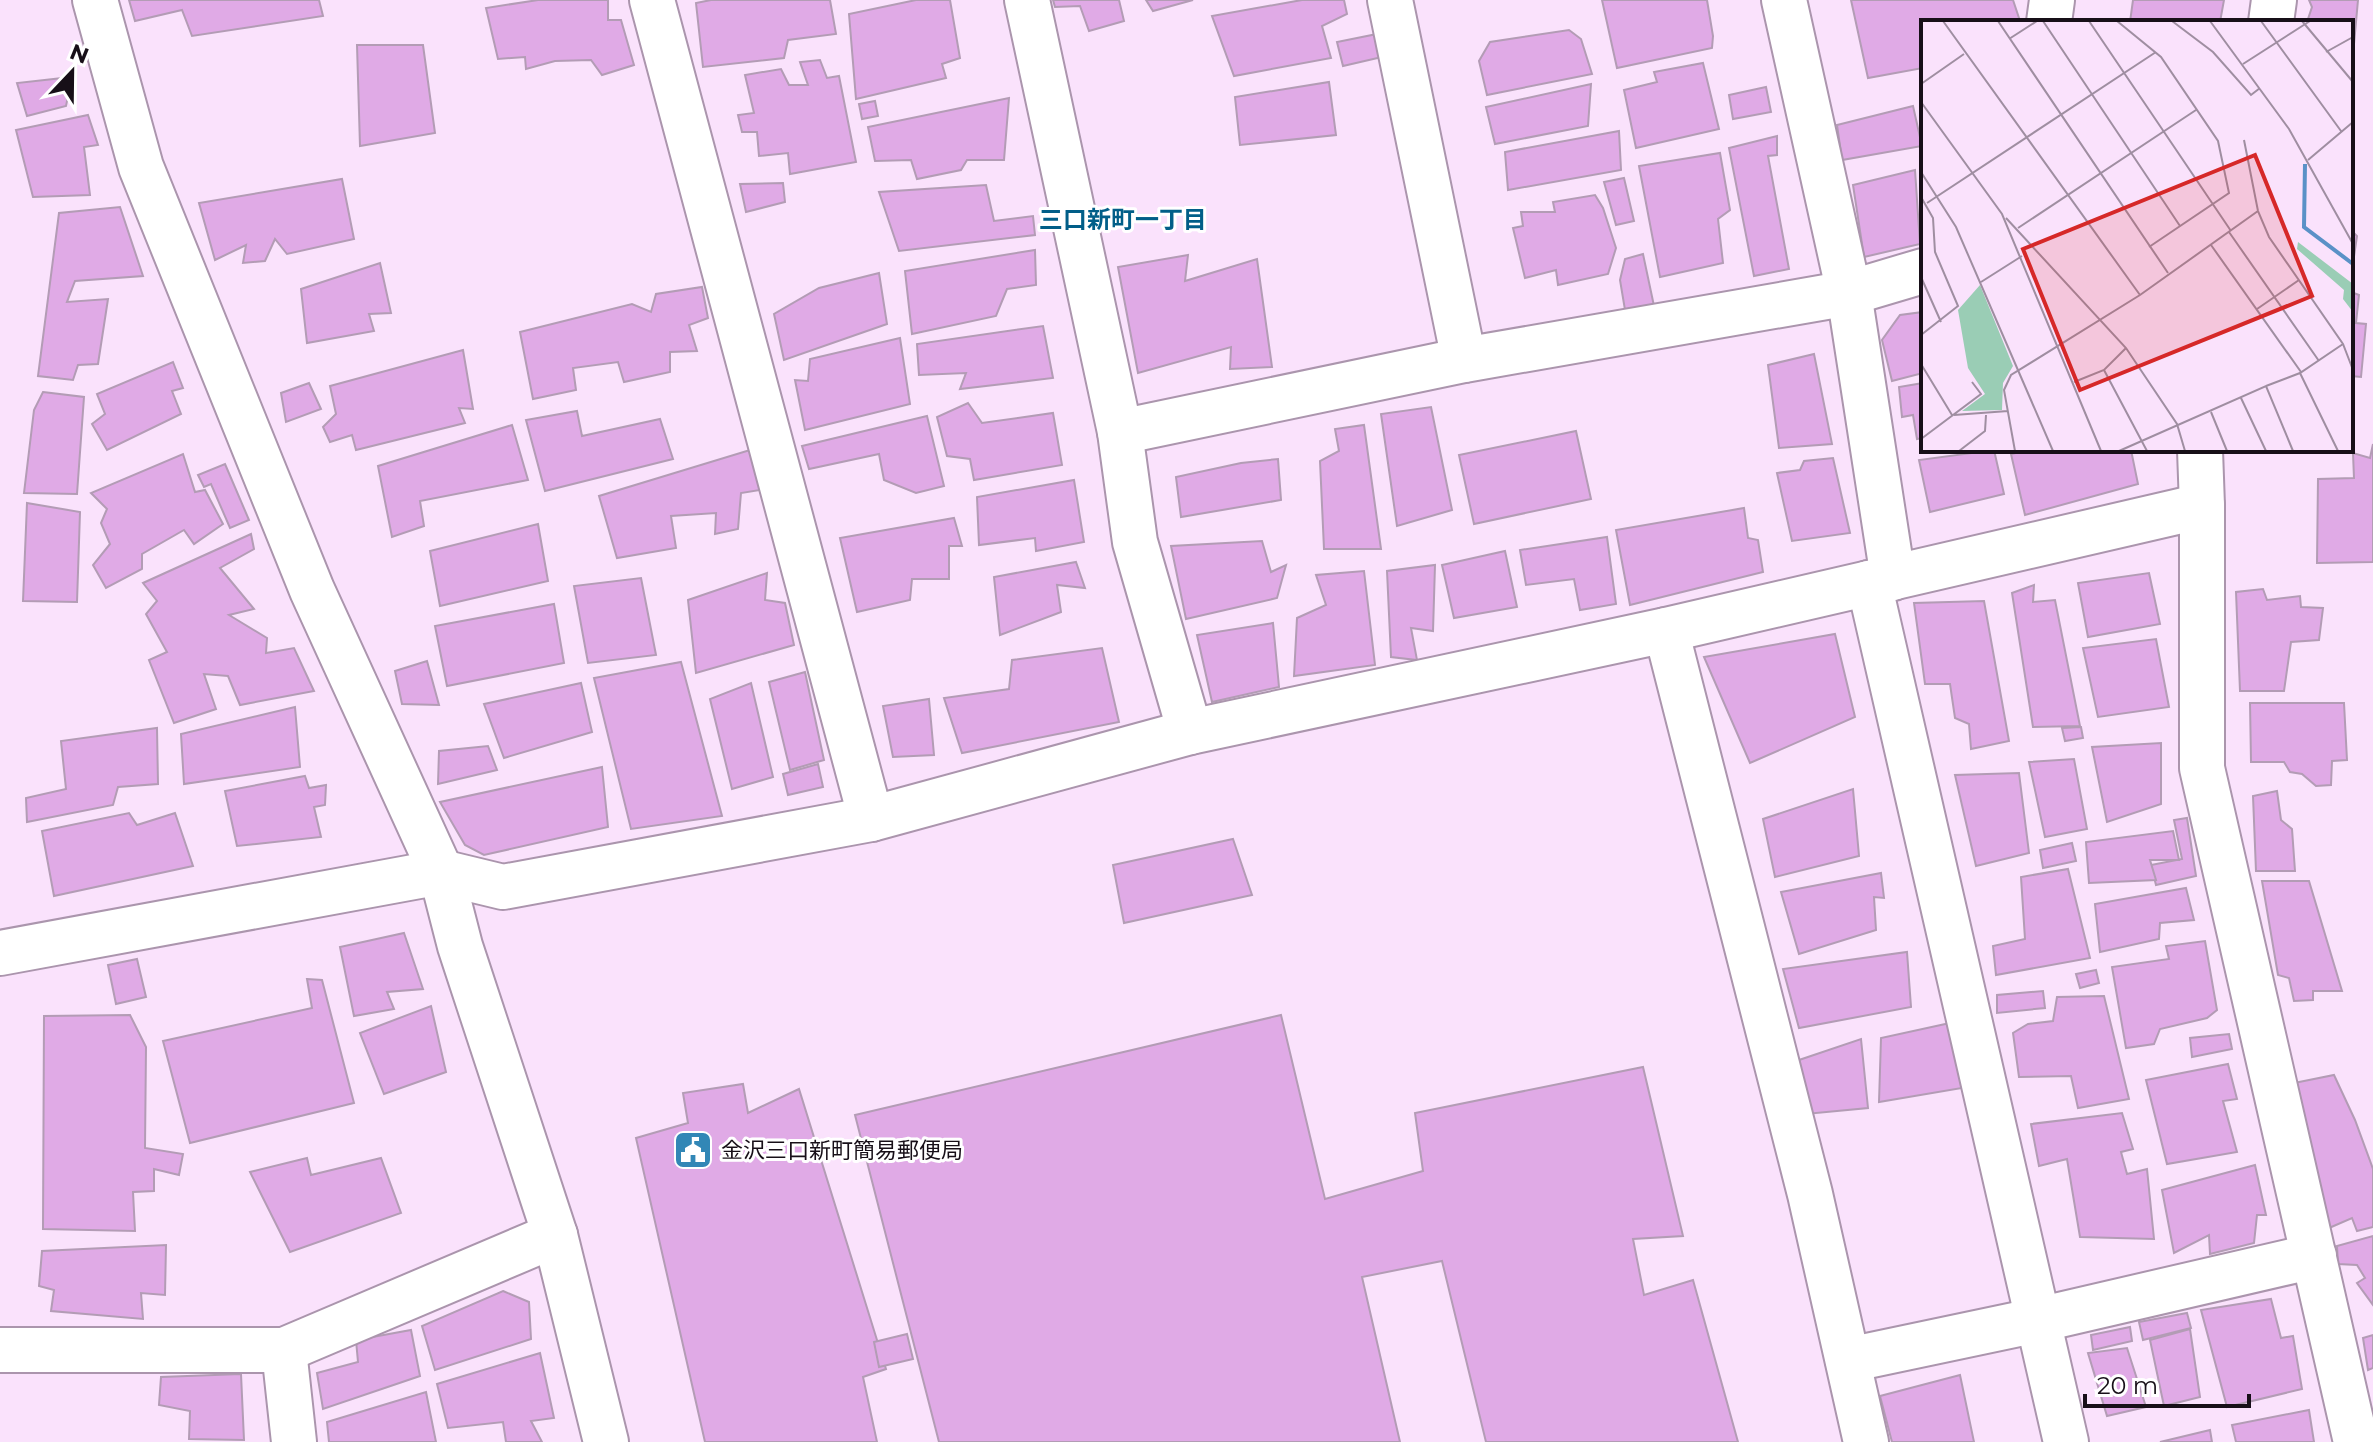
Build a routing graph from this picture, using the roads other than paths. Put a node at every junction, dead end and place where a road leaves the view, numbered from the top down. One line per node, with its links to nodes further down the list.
1 (95, 0): 20 (street)
2 (652, 0): 19 (street)
3 (1027, 0): 13 (street)
4 (1390, 0): 12 (street)
5 (1784, 0): 11 (street)
6 (2052, 0): 8 (street)
7 (2274, 0): 9 (street)
8 (2049, 20)
9 (2271, 20)
10 (1921, 272): 11 (street)
11 (1849, 293): 12 (street); 16 (street)
12 (1464, 360): 13 (street)
13 (1120, 432): 18 (street)
14 (2200, 452): 15 (street)
15 (2202, 506): 16 (street); 23 (street)
16 (1881, 581): 17 (street); 24 (street)
17 (1666, 630): 18 (street); 27 (street)
18 (1190, 732): 19 (street)
19 (871, 819): 20 (street)
20 (441, 872): 21 (street); 22 (street)
21 (0, 953)
22 (555, 1235): 26 (street); 29 (street)
23 (2314, 1256): 24 (street); 32 (street)
24 (2038, 1320): 27 (street); 31 (street)
25 (0, 1350): 26 (street)
26 (284, 1350): 28 (street)
27 (1848, 1360): 30 (street)
28 (294, 1442)
29 (606, 1442)
30 (1866, 1442)
31 (2066, 1442)
32 (2356, 1442)

